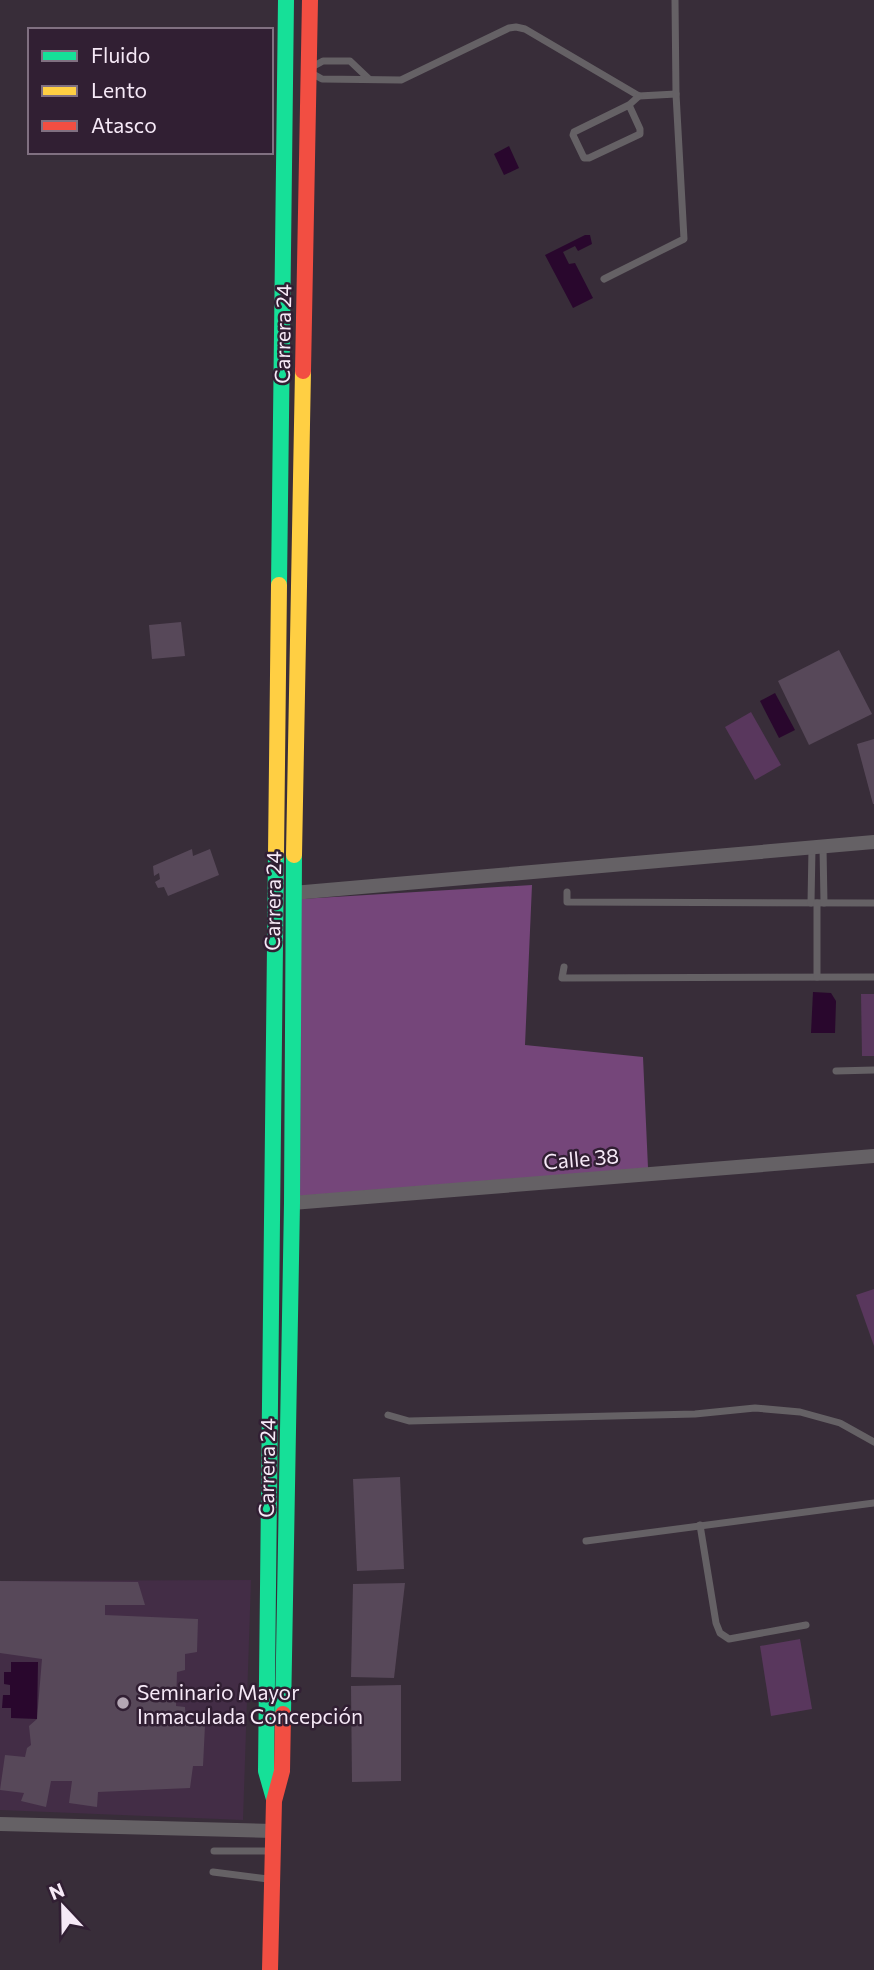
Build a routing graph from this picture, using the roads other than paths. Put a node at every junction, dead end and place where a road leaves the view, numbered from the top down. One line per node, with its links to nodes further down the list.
1 (286, 0): 4 (main road, Carrera 24)
2 (310, 0): 5 (main road, Carrera 24)
3 (675, 0): 7 (lane)
4 (284, 69): 5 (main road); 15 (main road, Carrera 24)
5 (307, 70): 6 (lane); 6 (lane); 14 (main road, Carrera 24)
6 (369, 79): 8 (lane)
7 (676, 94): 8 (lane); 10 (lane)
8 (639, 96): 9 (lane)
9 (629, 105): 9 (lane)
10 (604, 279)
11 (874, 842): 12 (street)
12 (817, 847): 14 (street); 16 (lane); 16 (lane)
13 (567, 892): 16 (lane)
14 (293, 893): 15 (main road); 24 (main road, Carrera 24)
15 (274, 895): 31 (main road, Carrera 24)
16 (818, 903): 17 (lane); 19 (lane)
17 (874, 904)
18 (564, 967): 19 (lane)
19 (817, 977): 20 (lane)
20 (874, 977)
21 (836, 1070): 22 (lane)
22 (874, 1070)
23 (874, 1156): 24 (street, Calle 38)
24 (292, 1203): 30 (main road, Carrera 24)
25 (388, 1415): 26 (lane)
26 (874, 1442)
27 (874, 1503): 28 (lane)
28 (700, 1525): 29 (lane); 33 (lane)
29 (586, 1541)
30 (285, 1592): 31 (main road); 34 (main road, Carrera 24)
31 (267, 1594): 32 (street); 34 (main road, Carrera 24)
32 (250, 1597)
33 (806, 1625)
34 (274, 1801): 36 (main road, Carrera 24)
35 (0, 1824): 36 (street)
36 (273, 1831): 38 (main road, Carrera 24)
37 (214, 1851): 38 (lane)
38 (273, 1851): 40 (main road, Carrera 24)
39 (213, 1872): 40 (lane)
40 (272, 1880): 41 (main road, Carrera 24)
41 (270, 1970)

